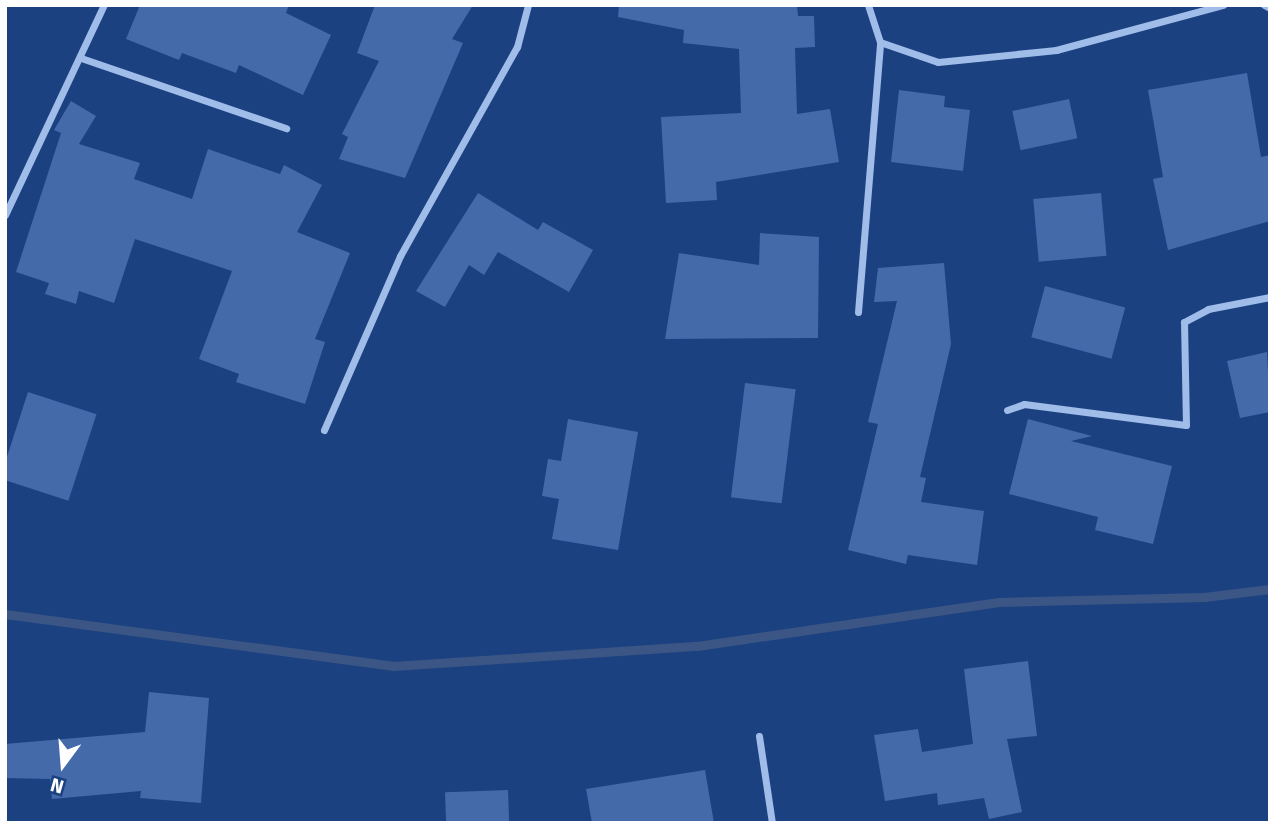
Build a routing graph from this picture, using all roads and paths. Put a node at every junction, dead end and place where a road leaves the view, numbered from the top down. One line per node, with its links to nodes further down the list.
1 (104, 5): 8 (street)
2 (528, 5): 14 (street)
3 (868, 5): 7 (street)
4 (1223, 5): 7 (street)
5 (1264, 5): 6 (street)
6 (1270, 8)
7 (880, 42): 12 (street)
8 (81, 58): 9 (street); 10 (street)
9 (286, 128)
10 (5, 215)
11 (1270, 297): 13 (street)
12 (858, 312)
13 (1007, 410)
14 (324, 430)
15 (759, 736): 16 (street)
16 (772, 823)

